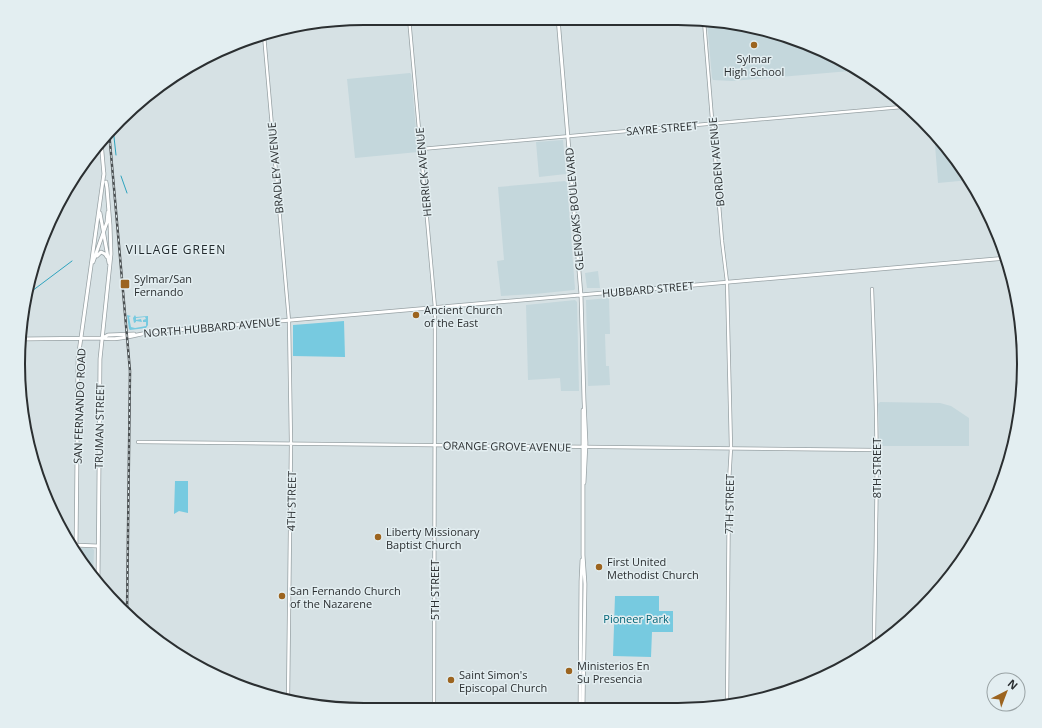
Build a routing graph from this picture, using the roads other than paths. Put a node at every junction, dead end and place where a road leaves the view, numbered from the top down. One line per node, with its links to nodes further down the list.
1 (411, 25): 9 (street, HERRICK AVENUE)
2 (559, 25): 7 (main road, GLENOAKS BOULEVARD)
3 (704, 26): 6 (street, BORDEN AVENUE)
4 (265, 40): 22 (street, BRADLEY AVENUE)
5 (899, 106): 6 (street, SAYRE STREET)
6 (712, 123): 7 (street, SAYRE STREET); 19 (street, BORDEN AVENUE)
7 (568, 136): 9 (street, SAYRE STREET); 21 (main road, GLENOAKS BOULEVARD)
8 (102, 149): 10 (main road, SAN FERNANDO ROAD)
9 (421, 149): 24 (street, HERRICK AVENUE)
10 (104, 172): 11 (main road, SAN FERNANDO ROAD); 12 (main road, SAN FERNANDO ROAD)
11 (106, 182): 13 (main road, SAN FERNANDO ROAD); 18 (main road, TRUMAN STREET)
12 (100, 205): 13 (main road, TRUMAN STREET); 17 (main road, SAN FERNANDO ROAD)
13 (103, 233): 14 (main road, SAN FERNANDO ROAD); 16 (main road, TRUMAN STREET)
14 (95, 257): 16 (main road); 17 (main road, SAN FERNANDO ROAD)
15 (1000, 259): 19 (main road, HUBBARD STREET)
16 (108, 260): 18 (main road, TRUMAN STREET)
17 (92, 264): 29 (main road, SAN FERNANDO ROAD)
18 (110, 269): 28 (main road, TRUMAN STREET)
19 (727, 282): 21 (main road, HUBBARD STREET); 23 (street, BORDEN AVENUE)
20 (872, 289): 35 (street, 8TH STREET)
21 (581, 295): 24 (main road, HUBBARD STREET); 33 (main road, GLENOAKS BOULEVARD)
22 (288, 302): 25 (street, 4TH STREET)
23 (727, 303): 34 (street, 7TH STREET)
24 (435, 308): 25 (main road, HUBBARD STREET); 26 (street, HERRICK AVENUE)
25 (289, 321): 28 (main road, NORTH HUBBARD AVENUE); 31 (street, 4TH STREET)
26 (436, 327): 32 (street, 5TH STREET)
27 (26, 338): 29 (main road)
28 (102, 338): 29 (main road); 38 (main road, TRUMAN STREET)
29 (81, 339): 36 (main road, SAN FERNANDO ROAD)
30 (138, 442): 31 (street, ORANGE GROVE AVENUE)
31 (292, 443): 32 (street, ORANGE GROVE AVENUE); 42 (street, 4TH STREET)
32 (436, 445): 33 (street, ORANGE GROVE AVENUE); 44 (street, 5TH STREET)
33 (584, 447): 34 (street, ORANGE GROVE AVENUE); 39 (main road, GLENOAKS BOULEVARD)
34 (731, 448): 35 (street, ORANGE GROVE AVENUE); 43 (street, 7TH STREET)
35 (876, 450): 41 (street, 8TH STREET)
36 (74, 540)
37 (77, 545): 38 (main road)
38 (98, 546): 40 (main road, TRUMAN STREET)
39 (583, 555): 45 (main road, GLENOAKS BOULEVARD); 46 (main road, GLENOAKS BOULEVARD)
40 (98, 574)
41 (874, 640)
42 (288, 694)
43 (727, 699)
44 (434, 703)
45 (580, 703)
46 (583, 703)

